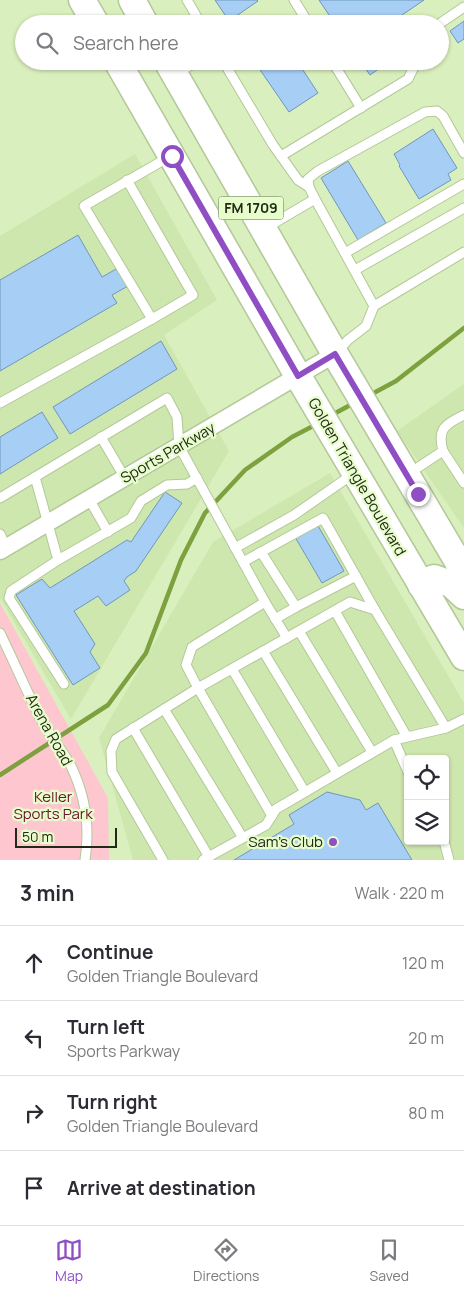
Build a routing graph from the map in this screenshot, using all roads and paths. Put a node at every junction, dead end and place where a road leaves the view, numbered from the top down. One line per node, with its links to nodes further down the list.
1 (82, 0): 6 (main road)
2 (132, 0): 7 (main road)
3 (187, 0): 8 (lane)
4 (294, 0): 9 (lane)
5 (464, 7): 10 (lane)
6 (91, 15)
7 (140, 15)
8 (196, 15)
9 (303, 15)
10 (449, 17)
11 (122, 70): 18 (main road, Golden Triangle Boulevard / FM 1709)
12 (172, 70): 25 (main road, FM 1709)
13 (228, 70): 19 (lane)
14 (338, 70): 16 (lane)
15 (412, 70): 16 (lane)
16 (361, 108): 19 (lane)
17 (464, 153): 22 (lane)
18 (172, 156): 20 (lane); 32 (main road, Golden Triangle Boulevard / FM 1709)
19 (281, 156): 22 (lane)
20 (127, 180): 30 (lane); 30 (lane)
21 (464, 184): 27 (lane)
22 (309, 187): 23 (lane)
23 (315, 199): 25 (lane); 27 (lane)
24 (464, 208): 28 (lane)
25 (264, 229): 31 (main road, FM 1709)
26 (464, 252): 29 (lane)
27 (345, 253): 28 (lane)
28 (355, 270): 29 (lane)
29 (374, 306): 31 (lane)
30 (152, 319): 33 (lane)
31 (341, 364): 32 (street, Sports Parkway); 39 (main road, FM 1709)
32 (303, 384): 36 (street, Sports Parkway); 38 (main road, Golden Triangle Boulevard / FM 1709)
33 (0, 403)
34 (464, 415): 37 (lane)
35 (101, 437): 36 (lane); 40 (lane); 41 (lane)
36 (179, 446): 41 (street, Sports Parkway); 42 (lane)
37 (443, 451): 39 (lane); 43 (lane)
38 (355, 472): 49 (lane); 55 (main road, Golden Triangle Boulevard / FM 1709)
39 (406, 475): 53 (main road, FM 1709)
40 (35, 477): 44 (lane); 46 (lane)
41 (125, 478): 45 (street, Sports Parkway)
42 (196, 478): 47 (lane); 49 (lane)
43 (464, 483)
44 (0, 498)
45 (89, 499): 46 (street, Sports Parkway); 47 (lane)
46 (48, 522): 48 (street, Sports Parkway); 51 (lane)
47 (108, 532): 51 (lane)
48 (2, 544)
49 (235, 548): 52 (lane)
50 (261, 552): 52 (lane); 54 (lane); 58 (lane)
51 (58, 560): 68 (lane)
52 (243, 562): 57 (lane)
53 (464, 572)
54 (356, 576): 58 (lane); 59 (lane)
55 (421, 585): 56 (main road); 66 (main road, Golden Triangle Boulevard / FM 1709)
56 (464, 596)
57 (265, 602): 61 (lane); 69 (lane)
58 (296, 607): 61 (lane)
59 (375, 610): 60 (lane); 73 (lane)
60 (335, 611): 62 (lane); 74 (lane)
61 (275, 619): 64 (lane)
62 (299, 631): 64 (lane); 76 (lane)
63 (0, 633): 84 (lane, Arena Road)
64 (287, 638): 65 (lane)
65 (263, 651): 67 (lane); 78 (lane)
66 (464, 657)
67 (232, 669): 69 (lane); 79 (lane)
68 (64, 684)
69 (198, 688): 70 (lane); 80 (lane)
70 (164, 709): 72 (lane); 81 (lane)
71 (464, 719): 73 (lane)
72 (133, 728): 83 (lane); 85 (lane)
73 (446, 728): 74 (lane)
74 (407, 737): 75 (lane)
75 (394, 740): 76 (lane); 77 (lane)
76 (372, 752): 78 (lane)
77 (404, 763)
78 (337, 773): 79 (lane)
79 (305, 792): 80 (lane)
80 (272, 816): 81 (lane)
81 (243, 838): 83 (lane)
82 (445, 845): 86 (lane)
83 (206, 858)
84 (85, 860)
85 (163, 860)
86 (449, 860)

